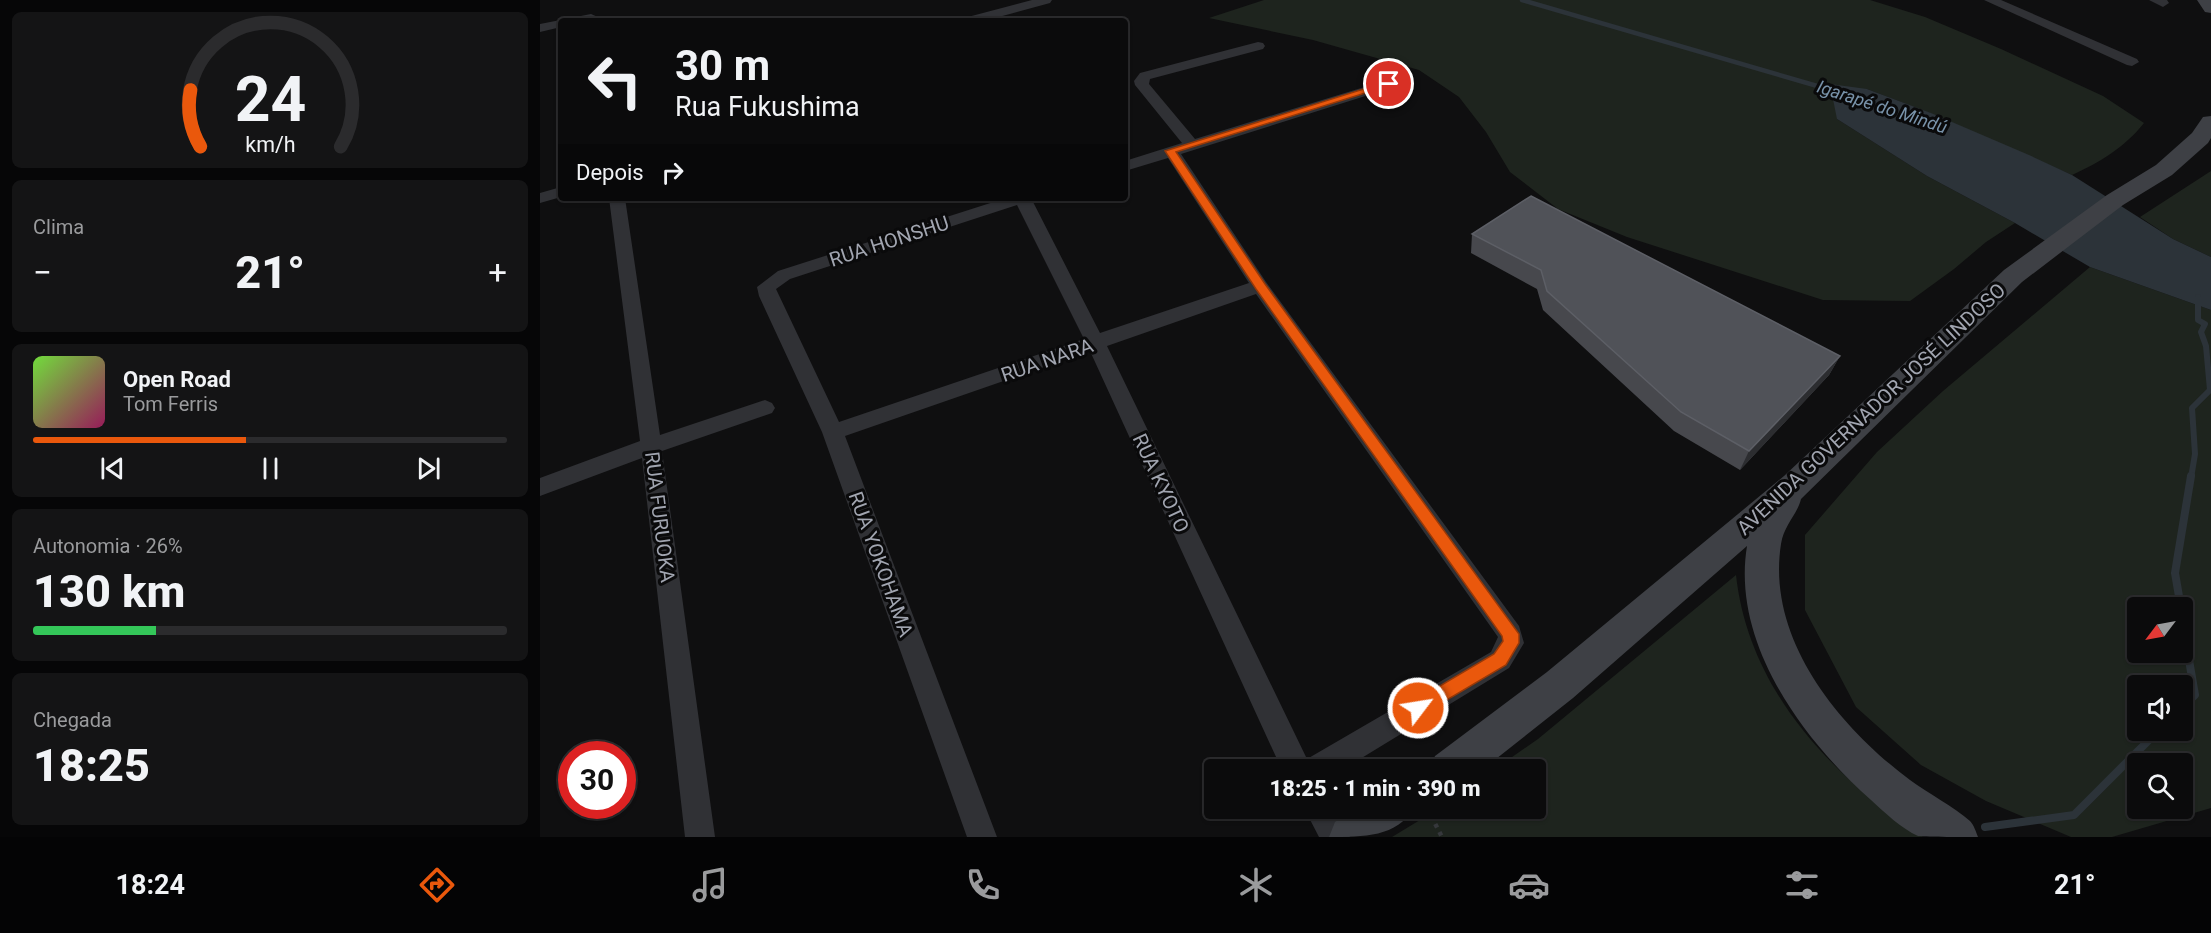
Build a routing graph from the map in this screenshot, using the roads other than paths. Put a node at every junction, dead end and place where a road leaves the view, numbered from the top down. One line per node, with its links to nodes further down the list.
1 (1047, 0): 5 (street)
2 (2206, 0): 4 (main road)
3 (1997, 1): 9 (street)
4 (2211, 8)
5 (980, 18)
6 (558, 24): 7 (street)
7 (540, 28)
8 (1258, 45): 12 (street)
9 (2132, 62)
10 (1389, 84): 12 (street)
11 (2211, 122): 26 (main road, AVENIDA GOVERNADOR JOSÉ LINDOSO)
12 (1191, 145): 13 (street)
13 (1170, 151): 14 (street); 20 (street)
14 (1128, 165)
15 (558, 193): 16 (street)
16 (540, 198)
17 (617, 201): 25 (street, RUA FURUOKA)
18 (1013, 201): 21 (street, RUA HONSHU)
19 (1024, 201): 22 (street, RUA KYOTO)
20 (1260, 286): 22 (street, RUA NARA); 29 (street)
21 (768, 296): 24 (street, RUA YOKOHAMA)
22 (1096, 344): 24 (street, RUA NARA); 28 (street, RUA KYOTO)
23 (765, 408): 25 (street)
24 (832, 432): 33 (street, RUA YOKOHAMA)
25 (651, 446): 27 (street); 34 (street, RUA FURUOKA)
26 (1795, 485): 30 (main road, AVENIDA GOVERNADOR JOSÉ LINDOSO); 37 (main road)
27 (540, 487)
28 (1292, 759)
29 (1334, 759)
30 (1463, 759)
31 (1324, 819): 35 (street)
32 (1377, 819): 36 (main road)
33 (979, 836)
34 (700, 837)
35 (1335, 837)
36 (1350, 837)
37 (1958, 837)

